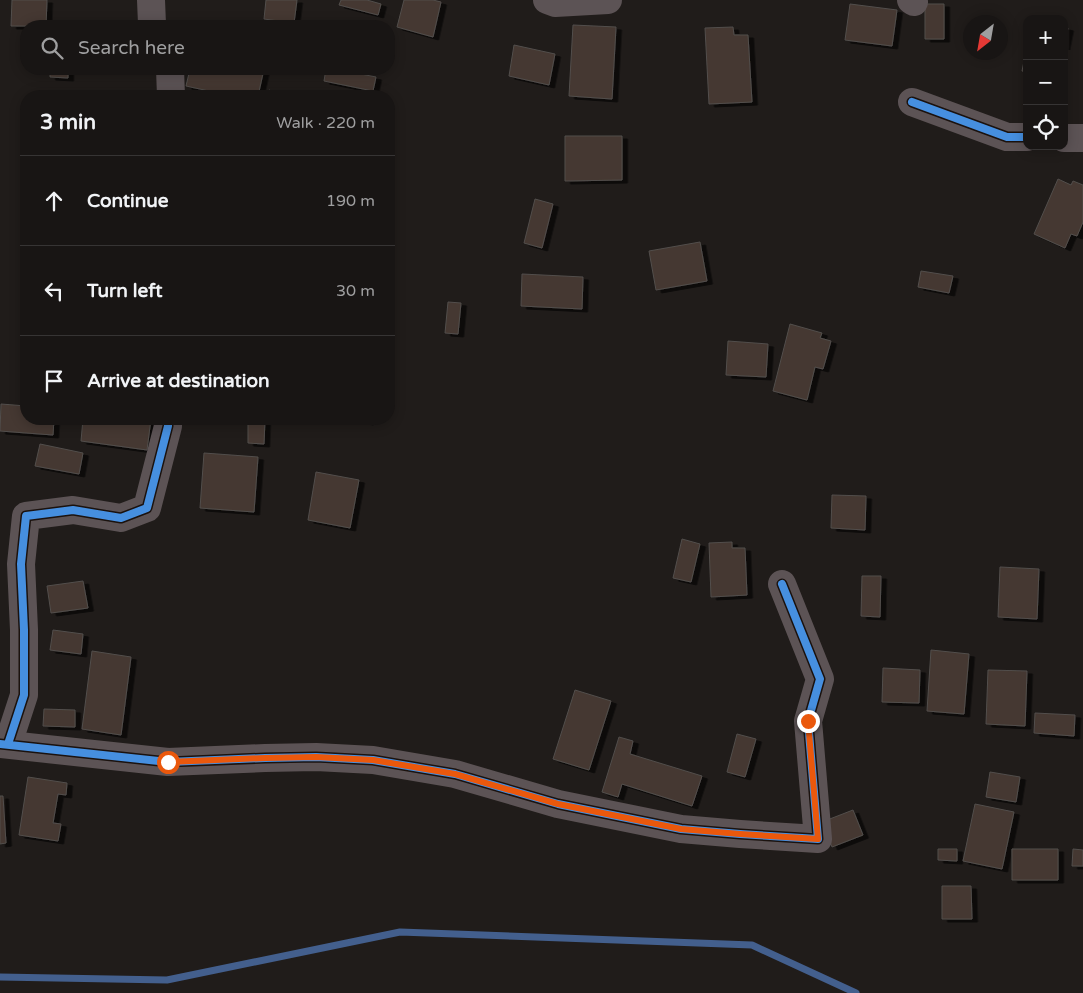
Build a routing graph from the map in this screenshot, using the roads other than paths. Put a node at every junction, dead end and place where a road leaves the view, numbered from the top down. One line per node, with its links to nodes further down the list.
1 (151, 0): 4 (street)
2 (547, 0): 3 (street)
3 (608, 0)
4 (152, 20)
5 (170, 75): 6 (street)
6 (171, 90)
7 (912, 102): 8 (street)
8 (1023, 137)
9 (1068, 138): 10 (street)
10 (1083, 138)
11 (168, 425): 13 (street)
12 (782, 584): 13 (street)
13 (4, 744)

